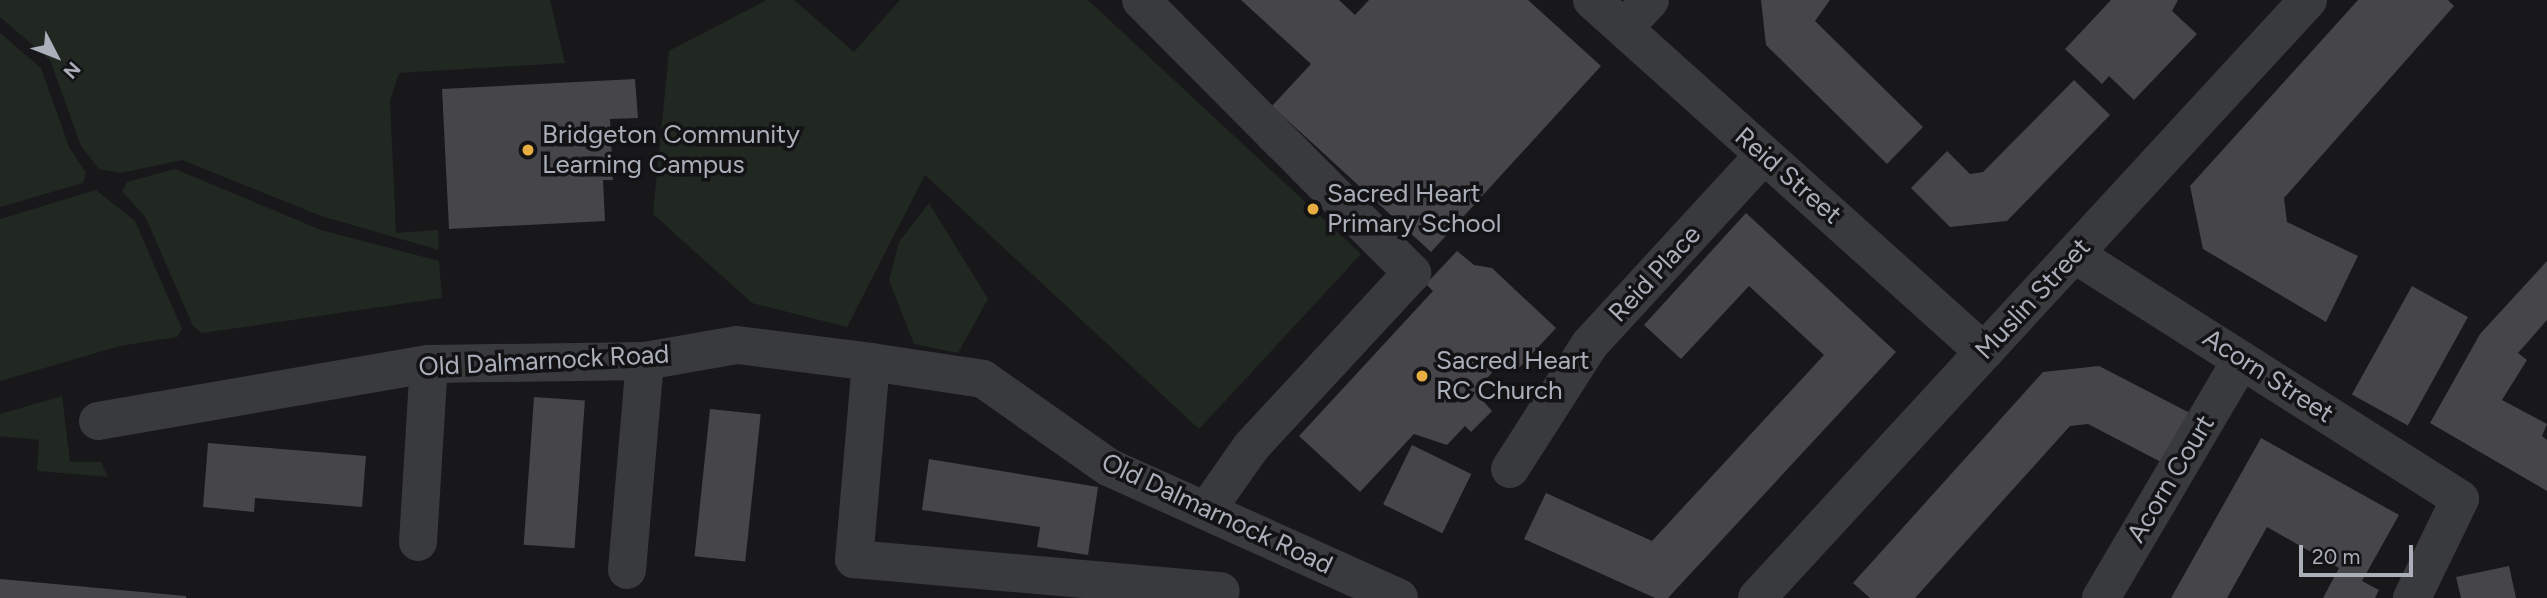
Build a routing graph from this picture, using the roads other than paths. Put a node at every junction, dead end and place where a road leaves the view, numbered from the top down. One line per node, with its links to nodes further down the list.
1 (1141, 0): 15 (street)
2 (1592, 0): 5 (street, Reid Street)
3 (1650, 0): 5 (street)
4 (2308, 0): 7 (street, Muslin Street)
5 (1624, 28): 6 (street, Reid Street)
6 (1763, 156): 8 (street, Reid Street); 14 (street, Reid Place)
7 (2074, 254): 8 (street, Muslin Street); 9 (street, Acorn Street)
8 (1984, 352): 20 (street, Muslin Street)
9 (2241, 360): 21 (street, Acorn Court); 22 (street, Acorn Street)
10 (645, 361): 11 (street, Old Dalmarnock Road); 12 (street, Old Dalmarnock Road); 17 (street)
11 (871, 362): 15 (street, Old Dalmarnock Road); 18 (street)
12 (429, 364): 13 (street, Old Dalmarnock Road); 16 (street)
13 (98, 421)
14 (1510, 469)
15 (1206, 511): 19 (street, Old Dalmarnock Road)
16 (418, 542)
17 (627, 570)
18 (1221, 591)
19 (1399, 598)
20 (1757, 598)
21 (2101, 598)
22 (2412, 598)

